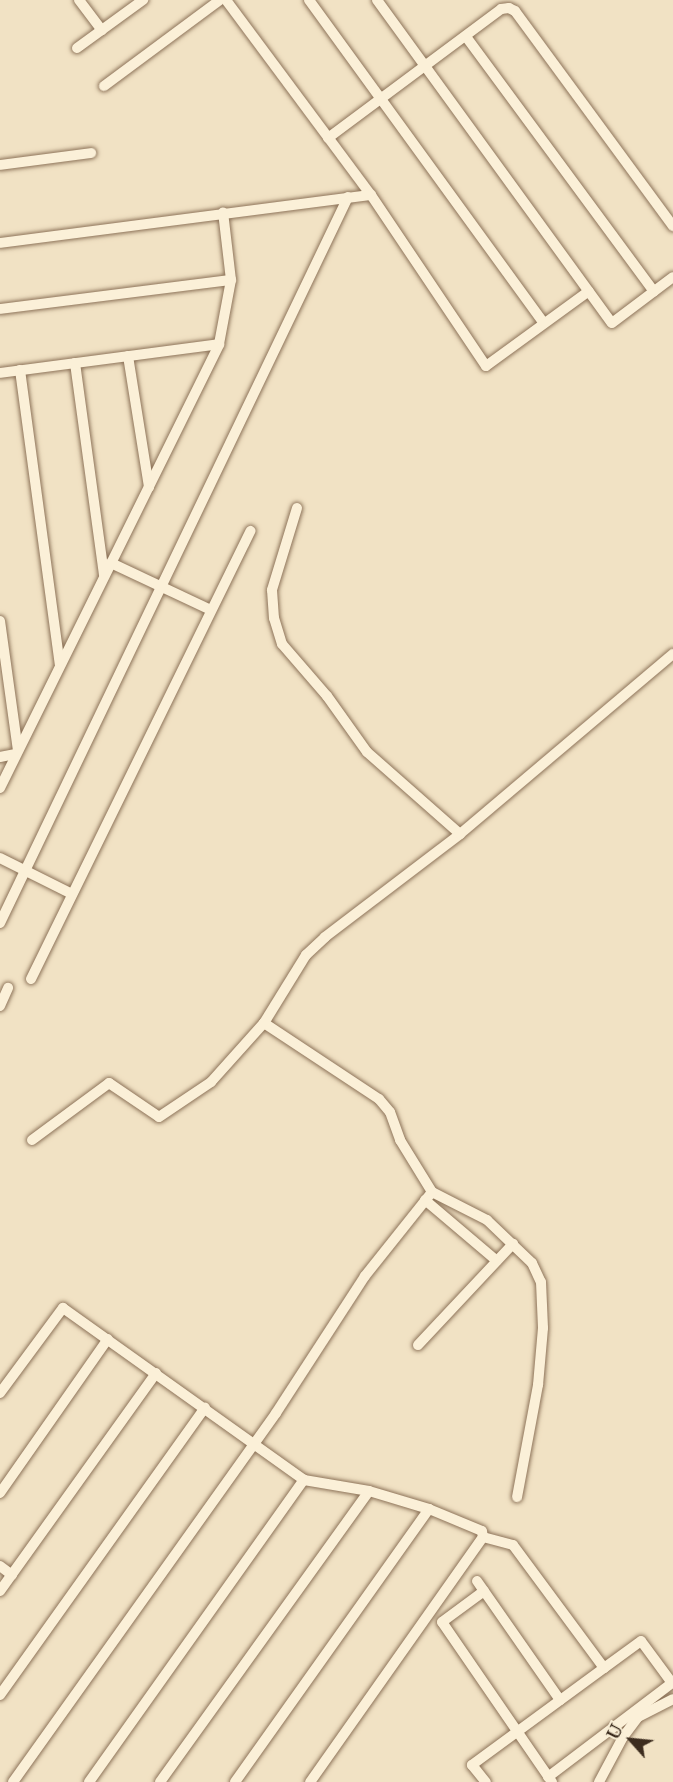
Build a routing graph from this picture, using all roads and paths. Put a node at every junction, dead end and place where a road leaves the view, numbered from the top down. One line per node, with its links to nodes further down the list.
1 (79, 0): 7 (street)
2 (143, 0): 7 (street)
3 (220, 0): 11 (street)
4 (226, 0): 13 (street)
5 (309, 0): 12 (street)
6 (377, 0): 10 (street)
7 (102, 30): 9 (street)
8 (467, 38): 10 (street); 19 (street); 24 (street)
9 (77, 48)
10 (426, 68): 12 (street); 23 (street)
11 (104, 86)
12 (382, 100): 13 (street); 26 (street)
13 (328, 138): 16 (street)
14 (91, 153): 15 (street)
15 (0, 165)
16 (371, 195): 17 (street); 26 (street)
17 (348, 198): 18 (street); 37 (street)
18 (223, 213): 20 (street); 22 (street)
19 (672, 224)
20 (0, 243)
21 (673, 278): 24 (street)
22 (231, 280): 25 (street); 27 (street)
23 (589, 291): 24 (street); 26 (street)
24 (654, 292)
25 (0, 309)
26 (544, 323)
27 (219, 344): 28 (street); 32 (street)
28 (128, 356): 29 (street); 32 (street)
29 (75, 363): 30 (street); 36 (street)
30 (20, 370): 31 (street); 41 (street)
31 (0, 373)
32 (148, 487): 35 (street)
33 (297, 508): 45 (street)
34 (250, 531): 38 (street)
35 (111, 563): 36 (street); 37 (street)
36 (104, 575): 41 (street)
37 (161, 587): 38 (street); 47 (street)
38 (211, 610): 48 (street)
39 (0, 621): 42 (street)
40 (673, 654): 45 (street)
41 (60, 665): 42 (street)
42 (17, 752): 43 (street); 44 (street)
43 (0, 757)
44 (0, 788)
45 (460, 834): 53 (street)
46 (0, 858): 47 (street)
47 (25, 871): 48 (street); 49 (street)
48 (72, 894): 50 (street)
49 (0, 923)
50 (31, 979)
51 (8, 988): 52 (street)
52 (0, 1006)
53 (264, 1023): 54 (street); 55 (street)
54 (32, 1140)
55 (428, 1196): 56 (street); 57 (street); 63 (street)
56 (513, 1244): 57 (street); 67 (street)
57 (497, 1261): 59 (street)
58 (108, 1339): 60 (street); 61 (street); 66 (street)
59 (418, 1345)
60 (156, 1373): 62 (street); 71 (street)
61 (0, 1393)
62 (206, 1408): 63 (street); 76 (street)
63 (254, 1443): 64 (street); 81 (street)
64 (304, 1480): 65 (street); 82 (street)
65 (369, 1491): 68 (street); 83 (street)
66 (0, 1493)
67 (517, 1497)
68 (429, 1509): 69 (street); 84 (street)
69 (483, 1537): 75 (street); 85 (street)
70 (0, 1566): 71 (street)
71 (12, 1575): 73 (street)
72 (477, 1581): 74 (street)
73 (0, 1591)
74 (484, 1591): 78 (street); 79 (street)
75 (604, 1668): 78 (street); 80 (street)
76 (0, 1695)
77 (673, 1699): 87 (street)
78 (560, 1700): 79 (street)
79 (516, 1732): 80 (street); 86 (street)
80 (550, 1779)
81 (13, 1782)
82 (89, 1782)
83 (160, 1782)
84 (235, 1782)
85 (310, 1782)
86 (486, 1782)
87 (599, 1782)

